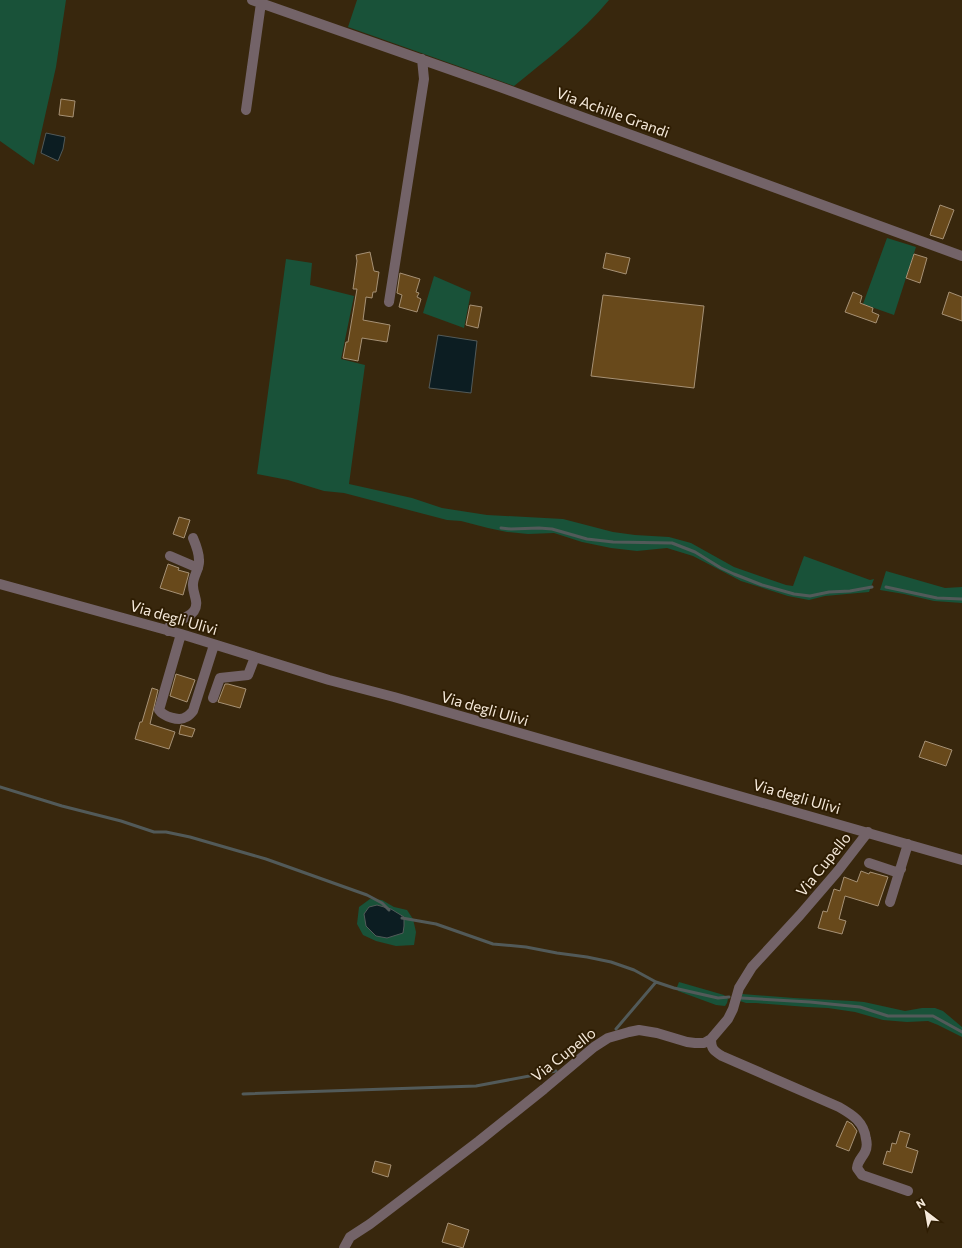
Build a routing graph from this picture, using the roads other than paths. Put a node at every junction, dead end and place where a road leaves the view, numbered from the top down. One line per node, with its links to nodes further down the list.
1 (257, 2): 2 (street, Via Achille Grandi); 3 (street)
2 (422, 59): 4 (street, Via Achille Grandi); 5 (street)
3 (246, 110)
4 (962, 256)
5 (390, 302)
6 (194, 538): 8 (street)
7 (170, 556): 8 (street)
8 (198, 568): 10 (street)
9 (0, 584): 10 (street, Via degli Ulivi)
10 (168, 631): 11 (street, Via degli Ulivi)
11 (181, 634): 12 (street, Via degli Ulivi); 12 (street)
12 (214, 645): 13 (street, Via degli Ulivi)
13 (255, 657): 14 (street); 15 (street, Via degli Ulivi)
14 (213, 698)
15 (868, 832): 16 (street, Via degli Ulivi); 21 (street, Via Cupello)
16 (908, 844): 17 (street, Via degli Ulivi); 19 (street)
17 (962, 860)
18 (869, 863): 19 (street)
19 (901, 870): 20 (street)
20 (890, 902)
21 (711, 1039): 22 (street); 23 (street, Via Cupello)
22 (908, 1191)
23 (344, 1248)

